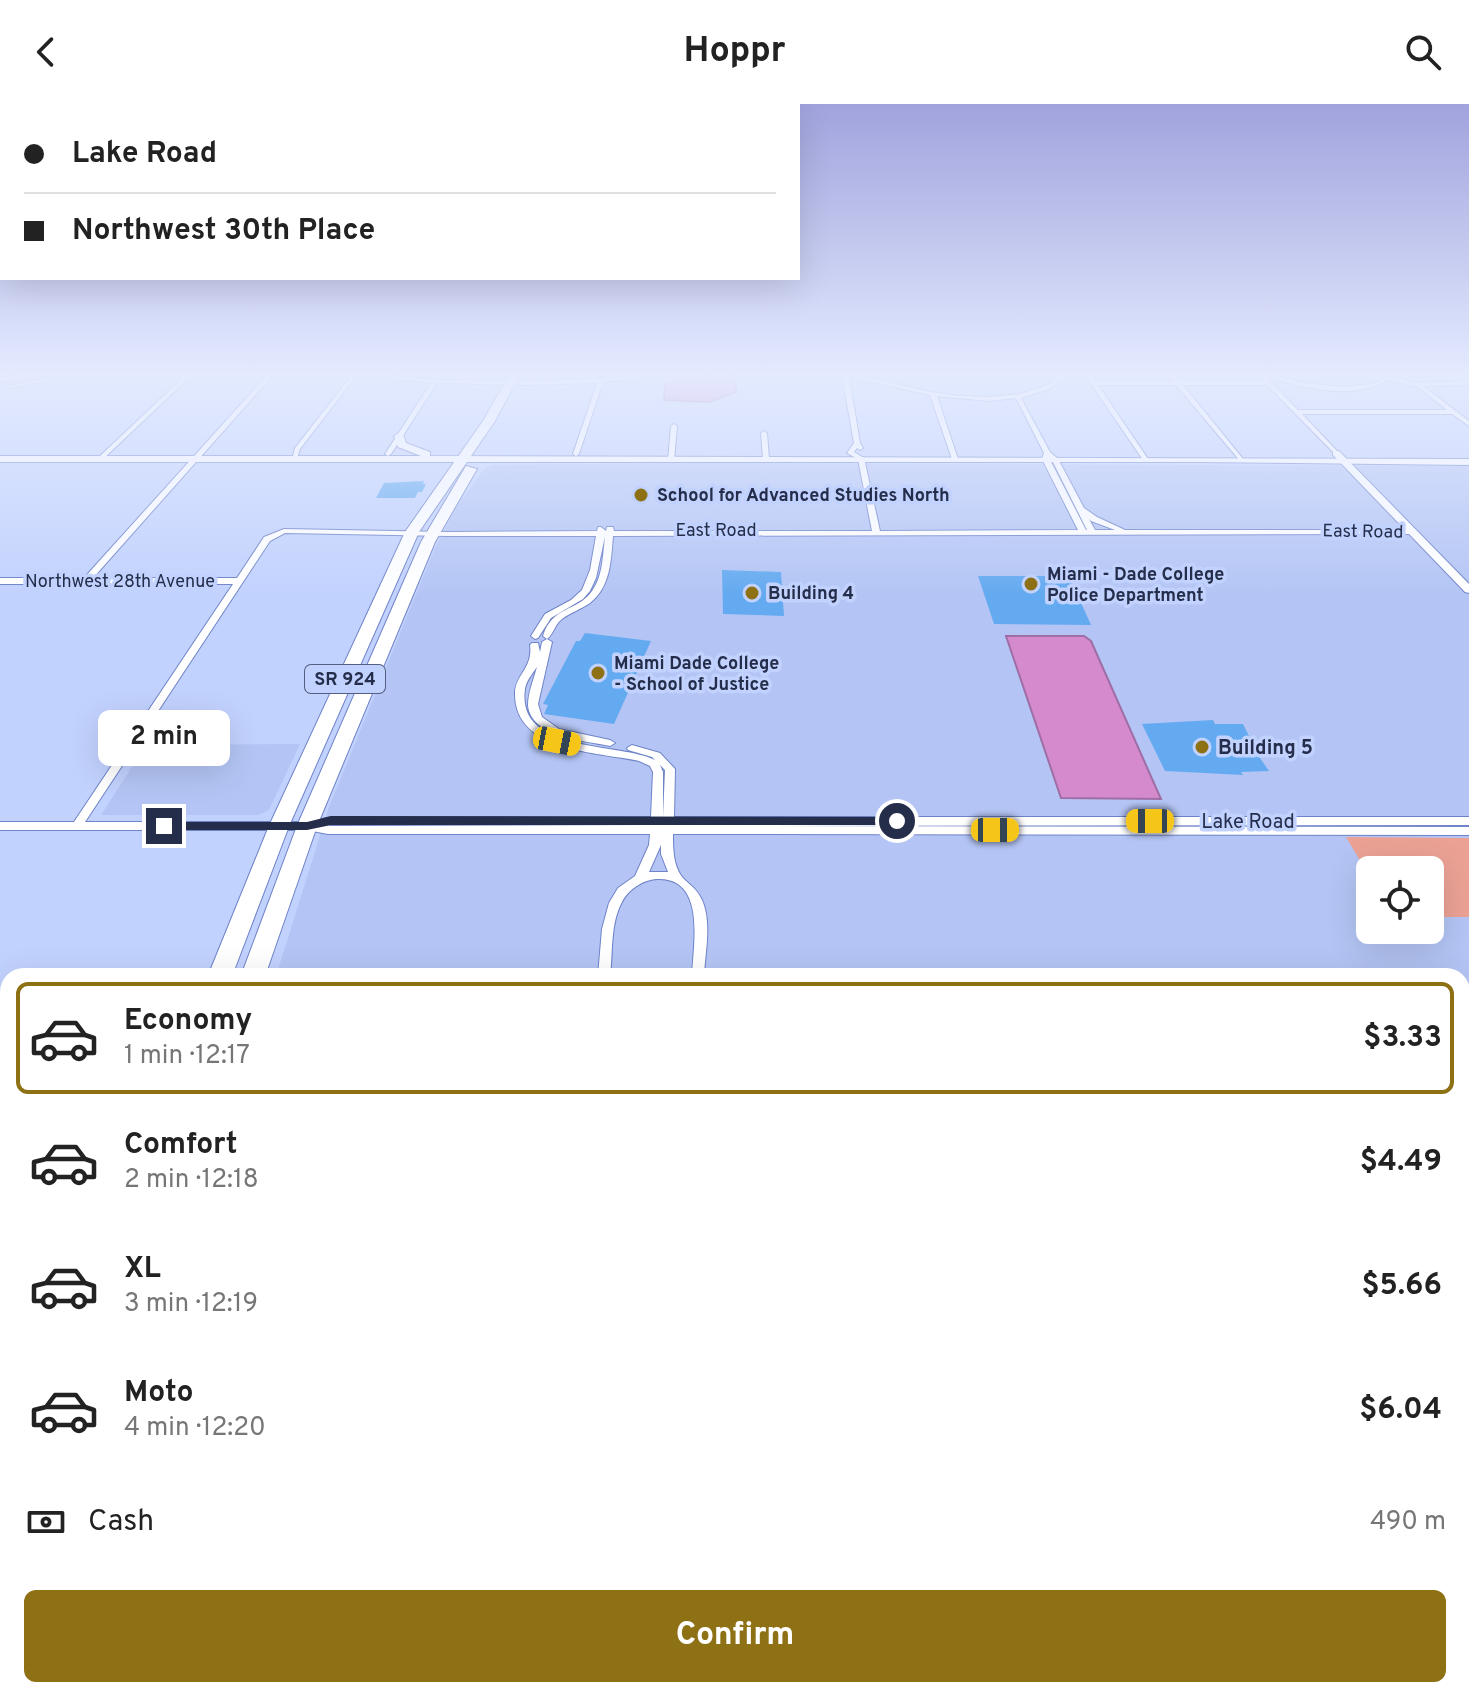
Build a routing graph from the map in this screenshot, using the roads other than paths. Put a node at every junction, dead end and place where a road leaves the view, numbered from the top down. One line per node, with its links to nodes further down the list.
1 (114, 446): 21 (street)
2 (207, 446): 22 (street)
3 (303, 446): 28 (street)
4 (393, 446): 18 (street)
5 (406, 446): 19 (main road)
6 (478, 446): 29 (highway, SR 924)
7 (579, 446): 20 (street)
8 (672, 446): 30 (street)
9 (765, 446): 23 (street)
10 (951, 446): 25 (street)
11 (1043, 446): 31 (street)
12 (1137, 446): 26 (street)
13 (1230, 446): 27 (street)
14 (1330, 446): 17 (street)
15 (853, 448): 23 (main road); 24 (main road)
16 (0, 453): 21 (main road)
17 (1336, 453): 27 (main road); 32 (main road); 34 (street)
18 (388, 454): 19 (main road); 28 (main road)
19 (426, 454): 29 (main road)
20 (576, 454): 29 (main road); 30 (main road)
21 (104, 456): 22 (main road); 33 (main road)
22 (198, 456): 28 (main road); 46 (street)
23 (766, 456): 24 (main road); 30 (main road)
24 (864, 456): 25 (main road); 42 (street)
25 (954, 456): 31 (main road)
26 (1143, 456): 27 (main road); 31 (main road)
27 (1238, 456): 34 (main road)
28 (295, 457): 29 (main road)
29 (471, 457): 30 (main road); 39 (highway, SR 924); 40 (highway, SR 924)
30 (671, 457)
31 (1049, 457): 35 (street); 36 (street)
32 (1469, 457): 34 (main road)
33 (0, 459)
34 (1345, 462): 44 (street)
35 (1071, 510): 37 (street); 43 (street)
36 (1082, 510): 38 (street); 43 (street)
37 (1051, 530): 42 (street, East Road); 43 (street, East Road)
38 (1121, 530): 43 (street, East Road); 44 (street, East Road)
39 (412, 532): 40 (street, East Road); 47 (street, East Road); 57 (highway, SR 924)
40 (432, 532): 41 (street, East Road); 58 (highway, SR 924)
41 (605, 532): 42 (street, East Road); 49 (street); 50 (street)
42 (877, 532): 43 (street, East Road)
43 (1087, 532): 44 (street, East Road)
44 (1412, 532): 48 (street)
45 (0, 581): 46 (street, Northwest 28th Avenue)
46 (86, 581): 47 (street, Northwest 28th Avenue)
47 (239, 581): 56 (street)
48 (1469, 590)
49 (547, 639): 50 (street); 52 (street)
50 (535, 640): 51 (street)
51 (520, 697): 52 (street); 54 (street)
52 (534, 697): 54 (street)
53 (1469, 821): 54 (street, Lake Road)
54 (663, 825): 58 (street, Lake Road); 59 (street, Lake Road); 60 (street); 61 (street)
55 (0, 826): 56 (street, Lake Road)
56 (77, 826): 57 (street, Lake Road)
57 (279, 826): 58 (street, Lake Road); 62 (highway, SR 924)
58 (307, 826): 63 (highway, SR 924)
59 (1469, 831)
60 (640, 878): 61 (street); 64 (street)
61 (677, 878): 65 (street)
62 (223, 968)
63 (256, 968)
64 (605, 968)
65 (698, 968)

